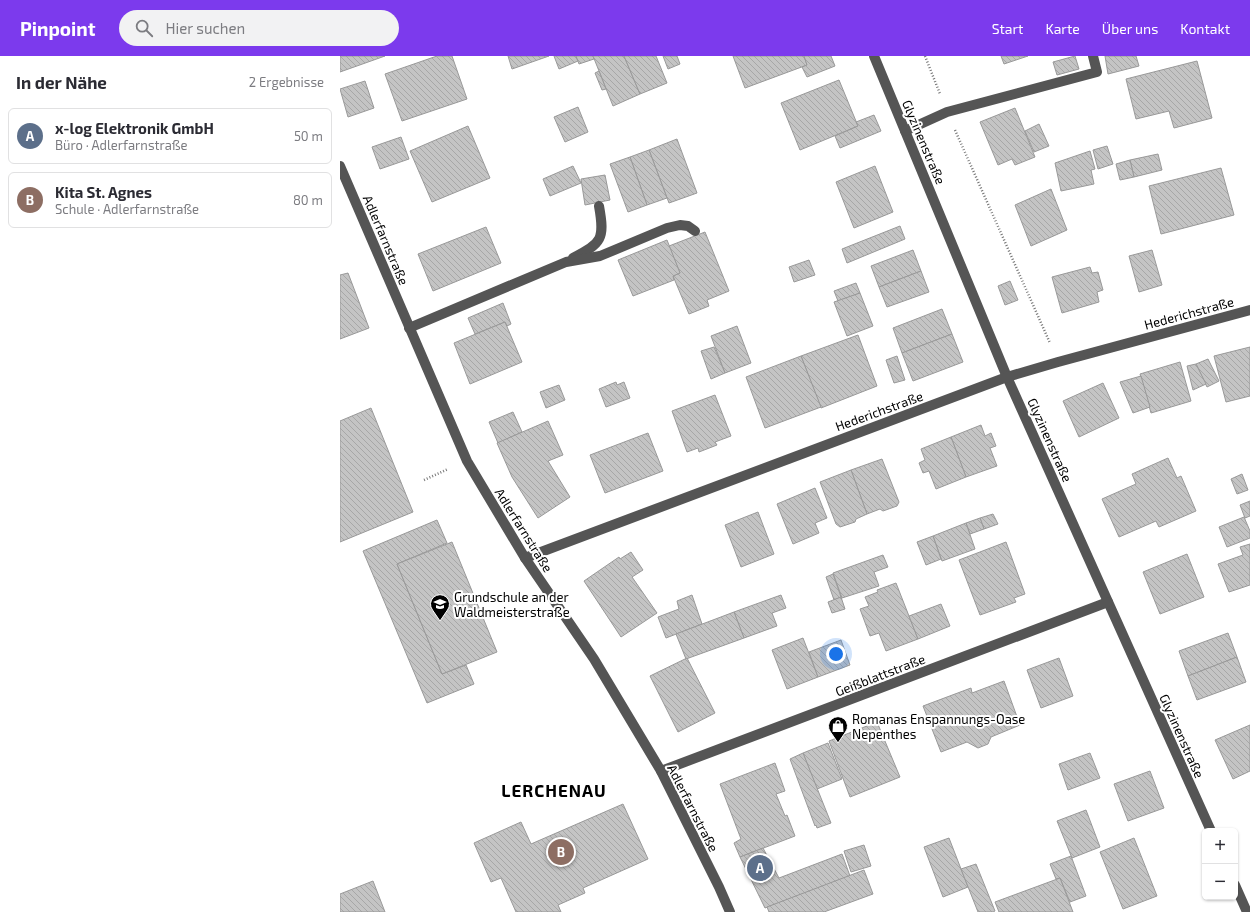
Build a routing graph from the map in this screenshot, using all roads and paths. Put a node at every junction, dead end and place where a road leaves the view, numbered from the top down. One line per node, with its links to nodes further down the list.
1 (874, 56): 5 (street, Glyzinenstraße)
2 (925, 56): 4 (path)
3 (1093, 56): 4 (street)
4 (947, 112): 5 (street); 12 (path)
5 (905, 130): 13 (street, Glyzinenstraße)
6 (340, 166): 11 (street, Adlerfarnstraße)
7 (599, 206): 9 (street)
8 (695, 231): 9 (street)
9 (566, 262): 11 (street)
10 (1250, 310): 12 (street, Hederichstraße)
11 (409, 328): 16 (street, Adlerfarnstraße)
12 (1058, 362): 13 (street, Hederichstraße)
13 (1007, 377): 16 (street, Hederichstraße); 17 (street, Glyzinenstraße)
14 (450, 469): 15 (path)
15 (424, 480)
16 (525, 558): 18 (street, Adlerfarnstraße)
17 (1108, 602): 18 (street, Geißblattstraße); 19 (street, Glyzinenstraße)
18 (661, 771): 22 (street, Adlerfarnstraße)
19 (1210, 828)
20 (1238, 894): 21 (street)
21 (1244, 911)
22 (730, 912)

